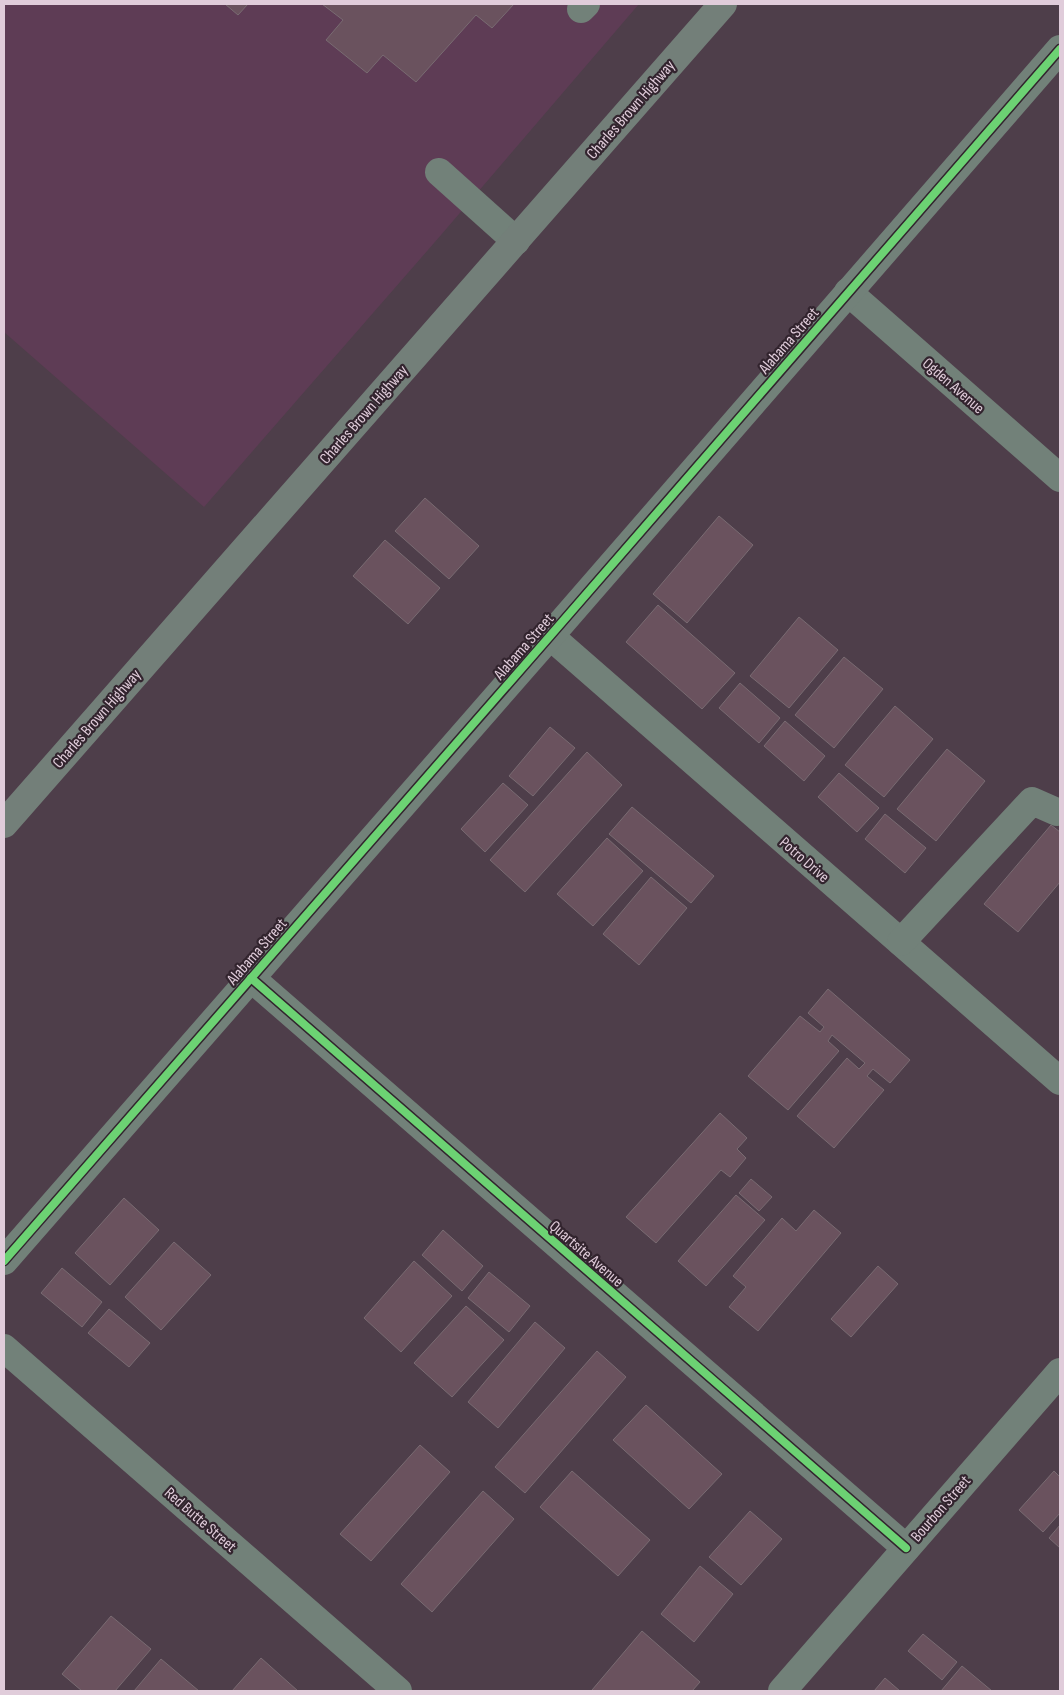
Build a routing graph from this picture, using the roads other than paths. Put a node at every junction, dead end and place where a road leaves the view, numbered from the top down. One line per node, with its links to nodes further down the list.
1 (721, 4): 4 (main road, Charles Brown Highway)
2 (1060, 48): 5 (street, Alabama Street)
3 (439, 172): 4 (street)
4 (516, 240): 9 (main road, Charles Brown Highway)
5 (848, 292): 6 (street, Ogden Avenue); 7 (street, Alabama Street)
6 (1060, 478)
7 (550, 636): 10 (street, Potro Drive); 11 (street, Alabama Street)
8 (1057, 812): 10 (street)
9 (4, 824)
10 (901, 942): 12 (street, Potro Drive)
11 (250, 978): 13 (street, Alabama Street); 16 (street, Quartsite Avenue)
12 (1060, 1081)
13 (4, 1261)
14 (4, 1348): 17 (street, Red Butte Street)
15 (1060, 1372): 16 (street, Bourbon Street)
16 (906, 1548): 18 (street, Bourbon Street)
17 (398, 1691)
18 (782, 1691)

